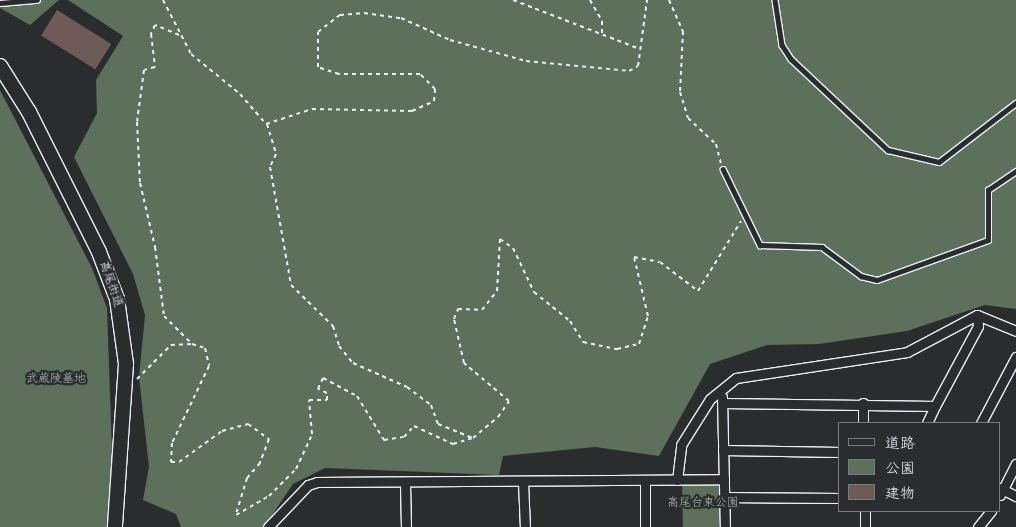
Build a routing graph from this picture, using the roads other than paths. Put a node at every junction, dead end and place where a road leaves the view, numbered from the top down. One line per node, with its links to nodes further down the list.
1 (37, 0): 3 (lane)
2 (774, 0): 5 (lane)
3 (0, 3)
4 (0, 66): 32 (main road, 高尾街道)
5 (1016, 103)
6 (722, 169): 7 (lane)
7 (1016, 171)
8 (977, 315): 9 (street); 11 (street); 14 (street)
9 (1016, 331)
10 (1016, 357): 17 (street)
11 (721, 388): 12 (street); 22 (street)
12 (723, 403): 13 (street); 18 (street)
13 (863, 403): 14 (street); 15 (street)
14 (935, 406): 16 (street)
15 (863, 422)
16 (927, 422)
17 (982, 422)
18 (723, 450): 19 (street); 21 (street)
19 (838, 452)
20 (1016, 464): 26 (street)
21 (724, 479): 22 (street); 27 (street)
22 (677, 480): 24 (street)
23 (523, 482): 24 (street); 25 (street); 35 (street)
24 (645, 482): 36 (street)
25 (405, 483): 33 (street); 34 (street)
26 (1001, 491): 28 (street)
27 (724, 496): 29 (street); 37 (street)
28 (1016, 496)
29 (838, 498)
30 (865, 512): 38 (street)
31 (990, 512): 39 (street)
32 (115, 527)
33 (268, 527)
34 (406, 527)
35 (525, 527)
36 (646, 527)
37 (725, 527)
38 (865, 527)
39 (978, 527)

